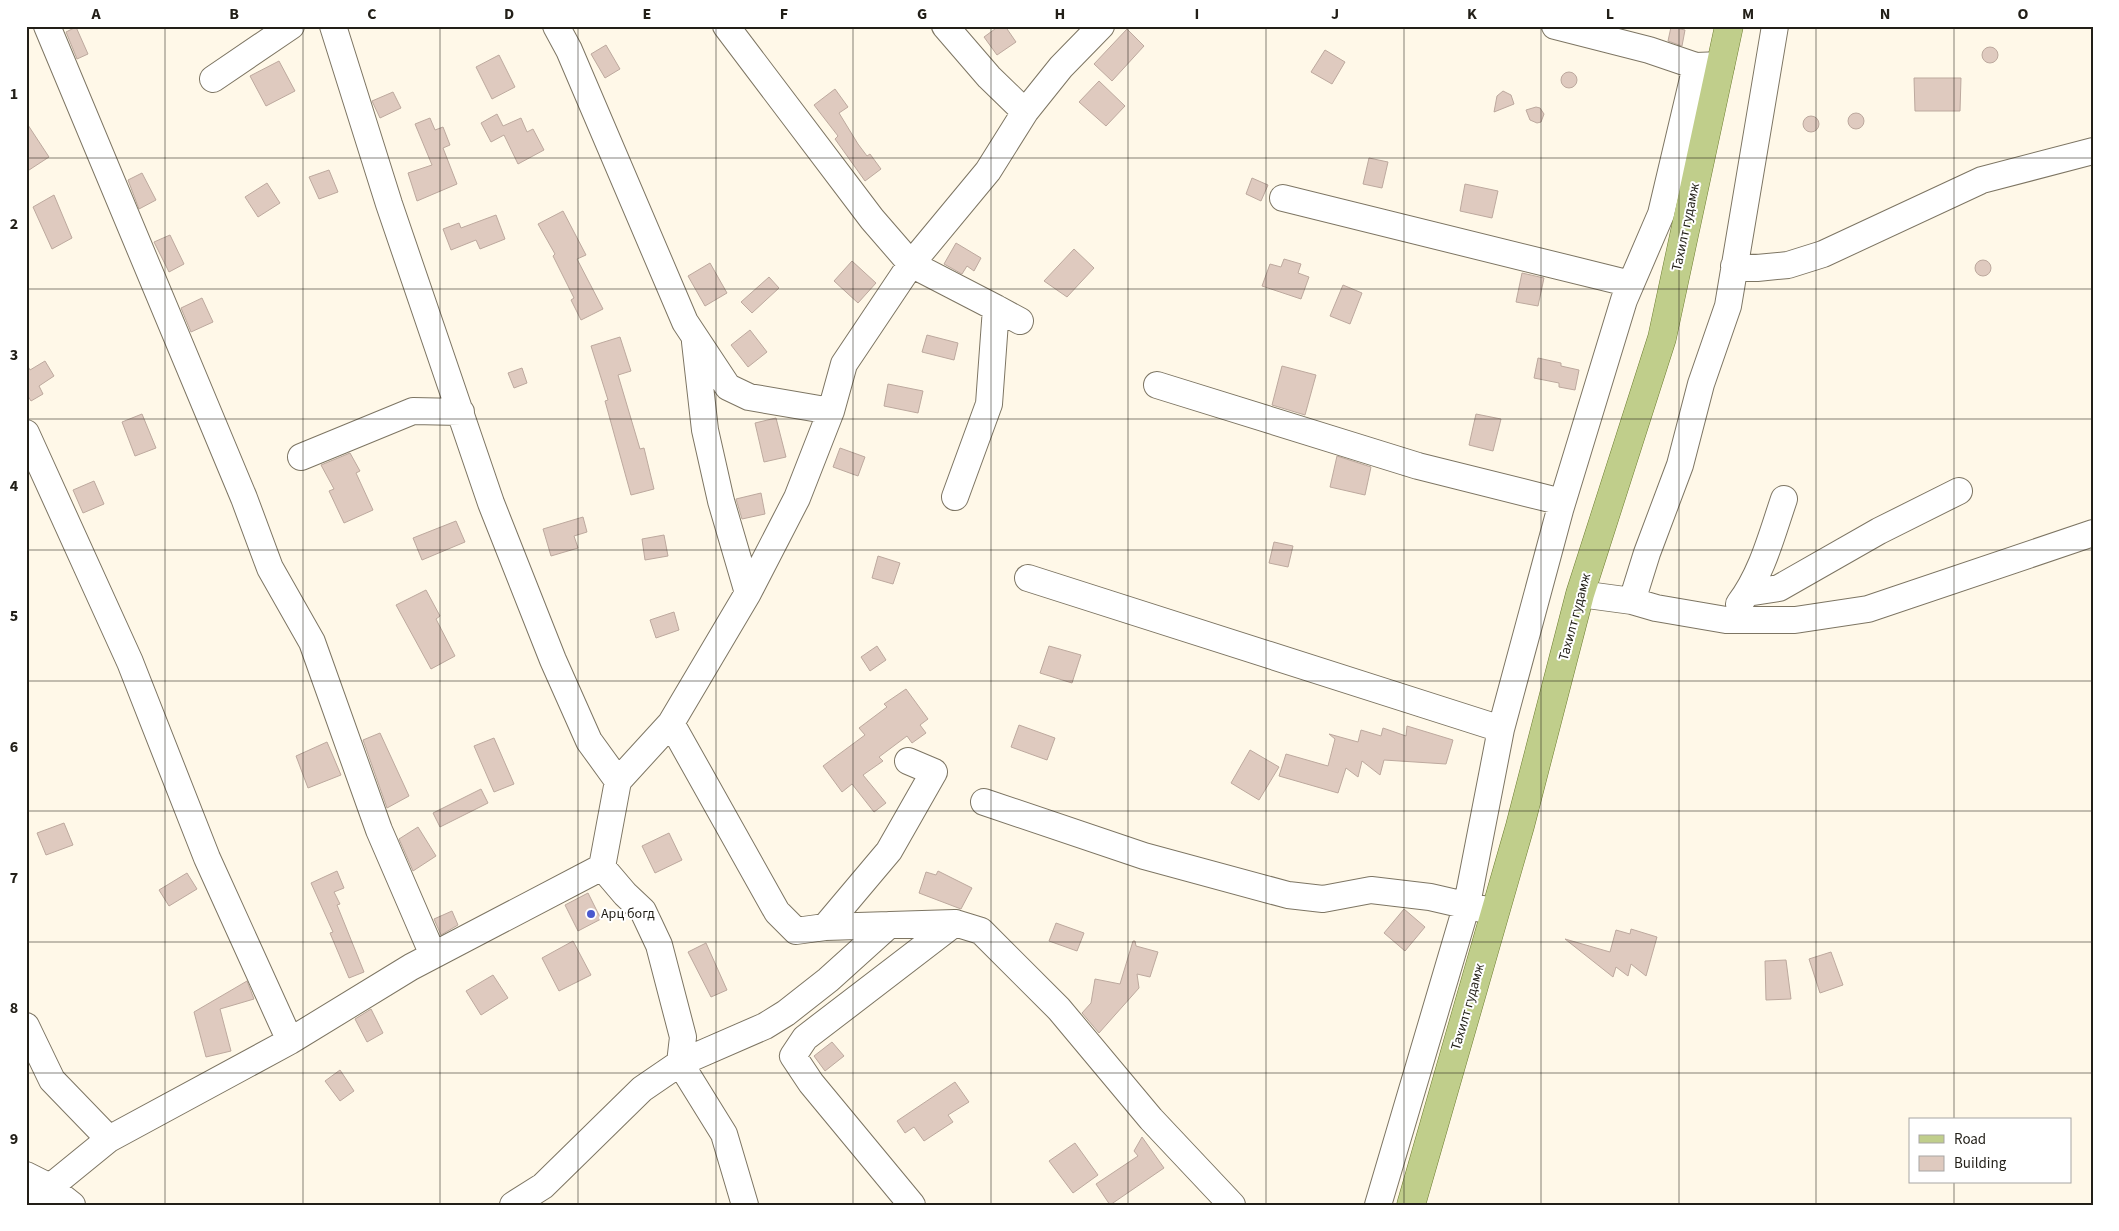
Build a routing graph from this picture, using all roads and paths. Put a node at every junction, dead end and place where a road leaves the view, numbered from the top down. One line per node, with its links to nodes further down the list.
1 (47, 26): 49 (street)
2 (291, 26): 12 (street)
3 (333, 26): 24 (street)
4 (556, 26): 21 (street)
5 (726, 26): 16 (street)
6 (945, 26): 13 (street)
7 (1101, 26): 13 (street)
8 (1555, 26): 11 (street)
9 (1730, 26): 11 (main road, Тахилт гудамж)
10 (1774, 26): 17 (street)
11 (1709, 65): 18 (street); 35 (main road, Тахилт гудамж)
12 (213, 79)
13 (1026, 112): 16 (street)
14 (2093, 151): 17 (street)
15 (1283, 198): 18 (street)
16 (911, 264): 19 (street); 23 (street)
17 (1734, 266): 36 (street)
18 (1631, 284): 30 (street)
19 (996, 308): 20 (street); 28 (street)
20 (1020, 321)
21 (694, 336): 23 (street); 33 (street)
22 (1157, 385): 30 (street)
23 (831, 411): 33 (street)
24 (461, 412): 26 (street); 41 (street)
25 (26, 433): 51 (street)
26 (301, 457)
27 (1959, 491): 34 (street)
28 (955, 497)
29 (1784, 499): 34 (street)
30 (1562, 502): 39 (street)
31 (2093, 534): 37 (street)
32 (1028, 578): 39 (street)
33 (748, 593): 38 (street)
34 (1747, 593): 37 (street)
35 (1580, 594): 36 (street); 45 (main road, Тахилт гудамж)
36 (1632, 601): 37 (street)
37 (1726, 620)
38 (672, 723): 41 (street); 48 (street)
39 (1502, 729): 44 (street)
40 (908, 760): 48 (street)
41 (618, 781): 43 (street)
42 (984, 802): 44 (street)
43 (602, 867): 49 (street); 52 (street)
44 (1467, 904): 45 (street); 61 (street)
45 (1495, 914): 62 (main road, Тахилт гудамж)
46 (955, 923): 47 (street); 59 (street); 60 (street)
47 (889, 925): 48 (street); 52 (street)
48 (825, 927)
49 (433, 955): 51 (street)
50 (26, 1026): 53 (street)
51 (290, 1041): 53 (street)
52 (680, 1063): 55 (street); 58 (street)
53 (109, 1139): 54 (street)
54 (37, 1181): 56 (street); 57 (street)
55 (521, 1202)
56 (28, 1205)
57 (72, 1205)
58 (745, 1205)
59 (912, 1205)
60 (1232, 1205)
61 (1378, 1205)
62 (1412, 1205)

